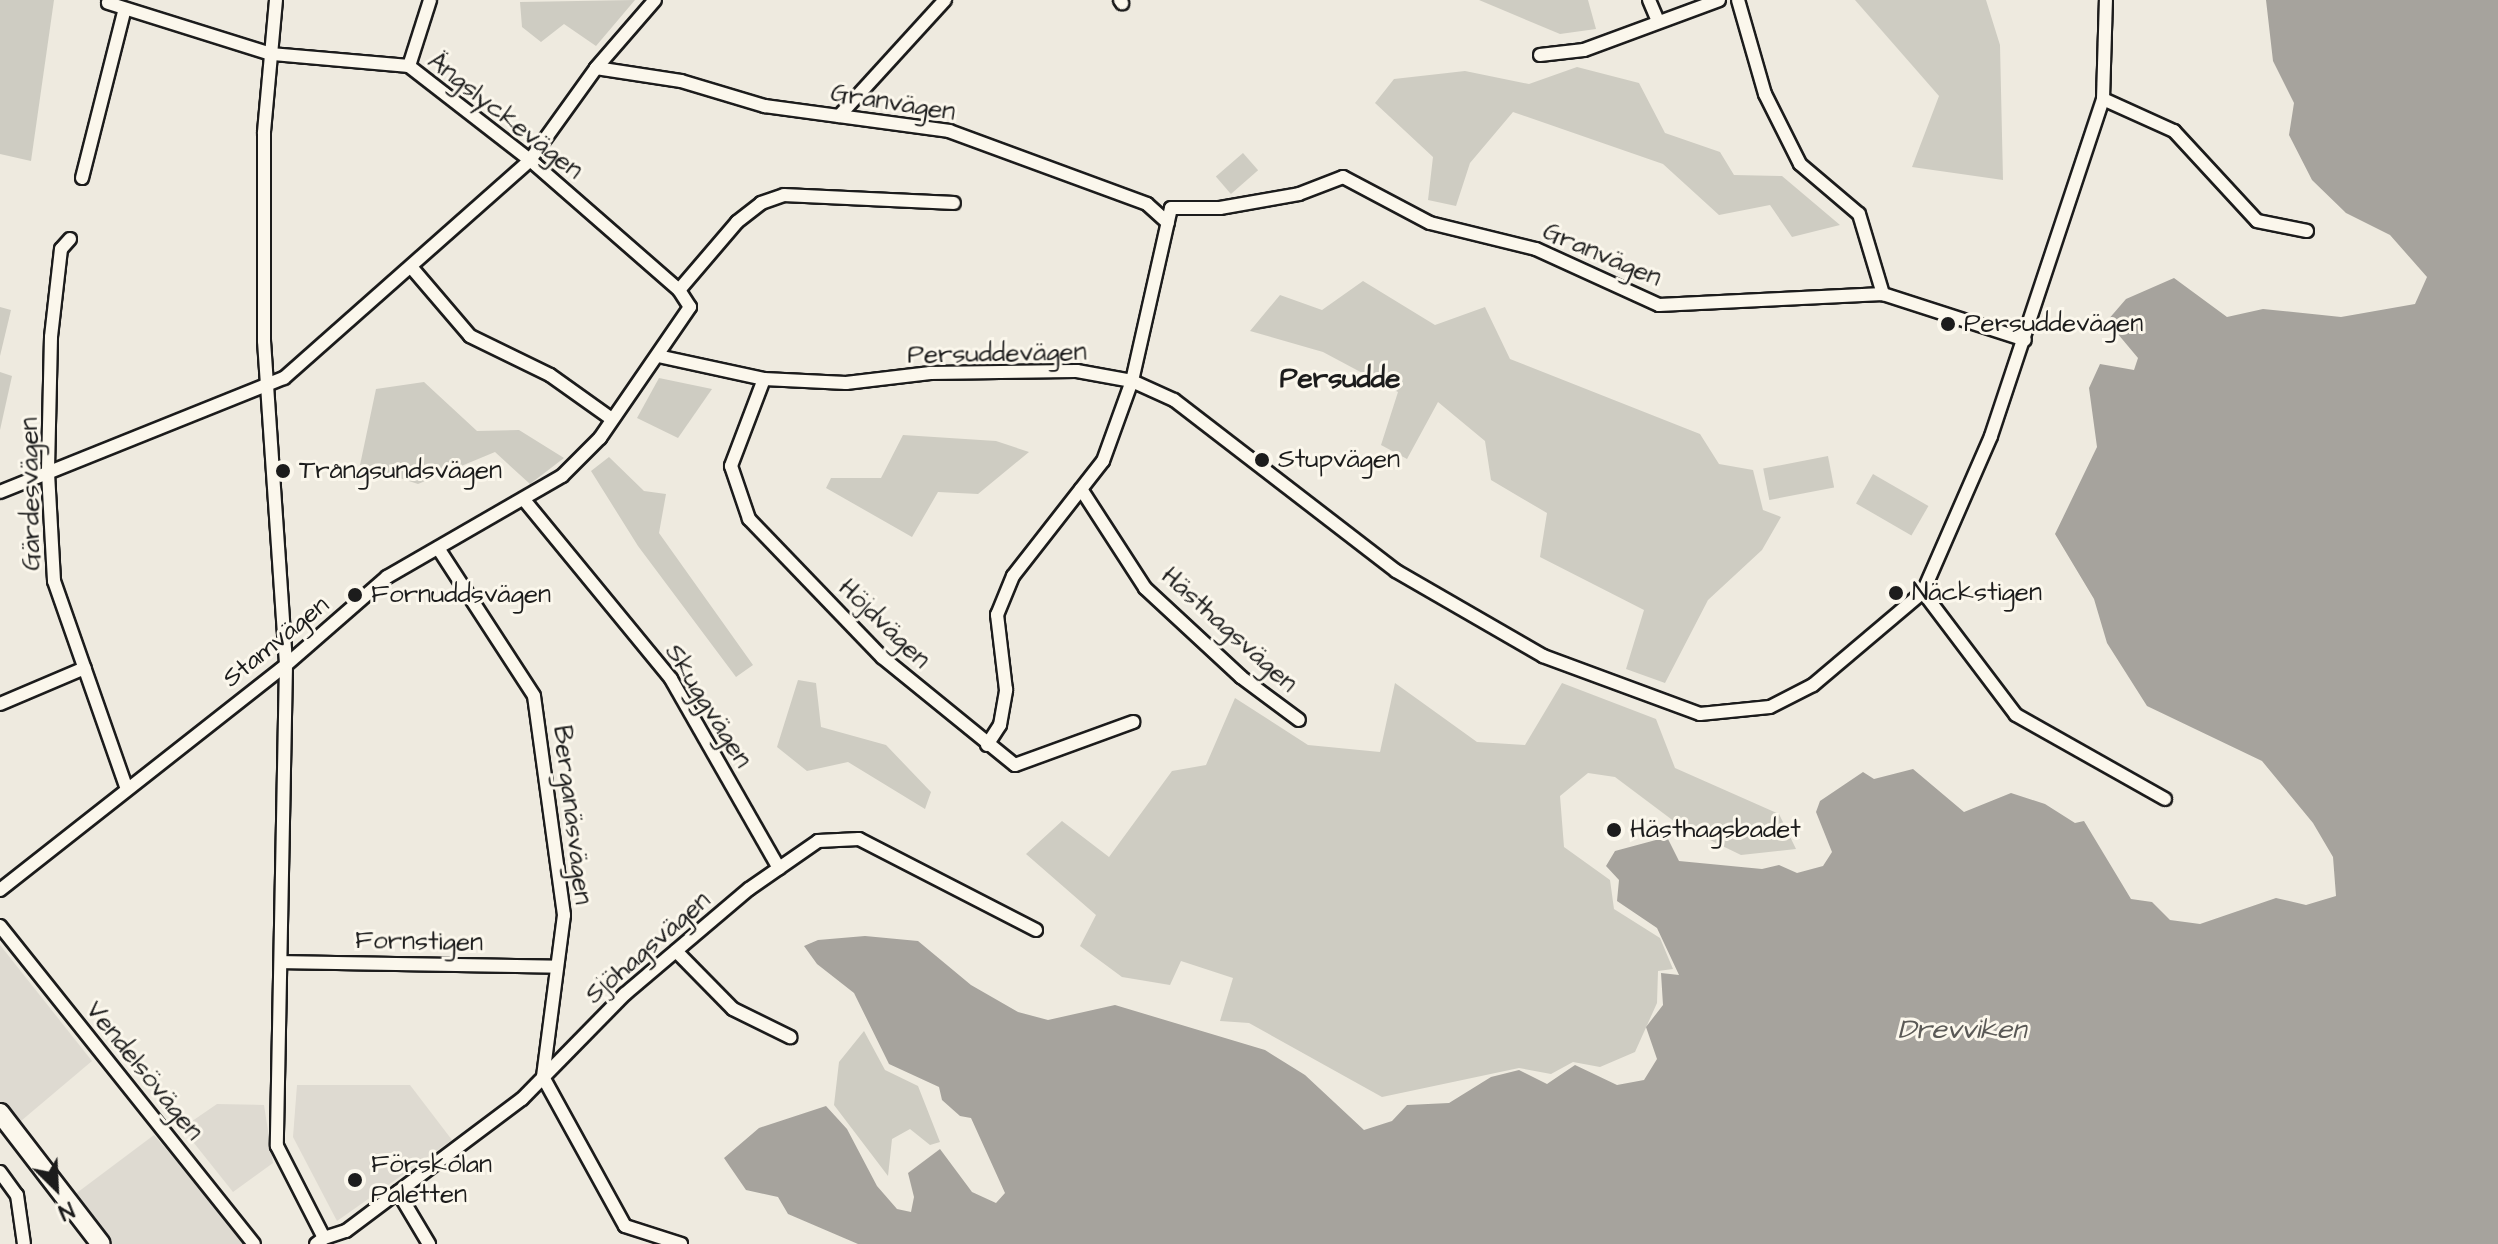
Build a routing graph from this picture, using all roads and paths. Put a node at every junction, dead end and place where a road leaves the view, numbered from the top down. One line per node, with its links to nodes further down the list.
1 (276, 0): 12 (street)
2 (430, 0): 14 (street)
3 (655, 0): 15 (street)
4 (945, 0): 17 (street)
5 (1649, 0): 11 (street)
6 (1719, 0): 11 (street)
7 (1738, 0): 26 (street)
8 (2106, 0): 16 (street, Persuddevägen)
9 (108, 3): 10 (street)
10 (124, 12): 12 (street); 19 (street)
11 (1658, 21): 13 (street)
12 (271, 54): 14 (street, Ängslyckevägen); 30 (street)
13 (1540, 55)
14 (409, 66): 18 (street, Ängslyckevägen)
15 (596, 68): 17 (street, Granvägen); 18 (street)
16 (2103, 99): 22 (street); 27 (street, Persuddevägen)
17 (839, 116): 21 (street, Granvägen)
18 (530, 160): 24 (street); 25 (street, Ängslyckevägen)
19 (82, 178)
20 (954, 203): 25 (street)
21 (1168, 223): 26 (street, Granvägen); 31 (street)
22 (2307, 231)
23 (70, 239): 33 (street, Gärdesvägen)
24 (412, 268): 30 (street); 32 (street)
25 (679, 290): 28 (street, Stamvägen)
26 (1883, 294): 27 (street, Granvägen)
27 (2025, 340): 38 (street, Persuddevägen)
28 (658, 356): 29 (street, Persuddevägen); 32 (street, Stamvägen)
29 (764, 379): 31 (street, Persuddevägen); 44 (street, Höjdvägen)
30 (267, 381): 33 (street); 39 (street)
31 (1132, 381): 34 (street); 38 (street, Persuddevägen)
32 (612, 419): 36 (street, Stamvägen)
33 (48, 473): 35 (street); 40 (street, Gärdesvägen)
34 (1081, 489): 42 (street, Hästhagsvägen); 44 (street)
35 (0, 492)
36 (525, 501): 37 (street, Stamvägen); 47 (street, Skuggvägen)
37 (438, 548): 39 (street, Stamvägen); 53 (street, Berganäsvägen)
38 (1923, 592): 46 (street)
39 (286, 665): 45 (street, Stamvägen); 52 (street)
40 (85, 668): 41 (street); 45 (street, Gärdesvägen)
41 (0, 704)
42 (1299, 720)
43 (1133, 722): 44 (street, Höjdvägen)
44 (987, 745)
45 (127, 789): 48 (street, Stamvägen)
46 (2165, 799)
47 (779, 868): 50 (street, Sjöhagsvägen); 51 (street, Sjöhagsvägen)
48 (0, 890)
49 (0, 926): 64 (street, Vendelsövägen)
50 (1036, 930)
51 (676, 951): 54 (street); 55 (street, Sjöhagsvägen)
52 (282, 962): 53 (street, Fornstigen); 60 (street)
53 (555, 967): 55 (street, Berganäsvägen)
54 (790, 1037)
55 (543, 1077): 59 (street, Sjöhagsvägen); 66 (street)
56 (0, 1113): 63 (main road)
57 (0, 1125): 62 (main road)
58 (0, 1172): 61 (street)
59 (398, 1192): 60 (street, Sjöhagsvägen); 65 (street)
60 (320, 1241)
61 (24, 1244)
62 (86, 1244)
63 (101, 1244)
64 (254, 1244)
65 (429, 1244)
66 (681, 1244)

